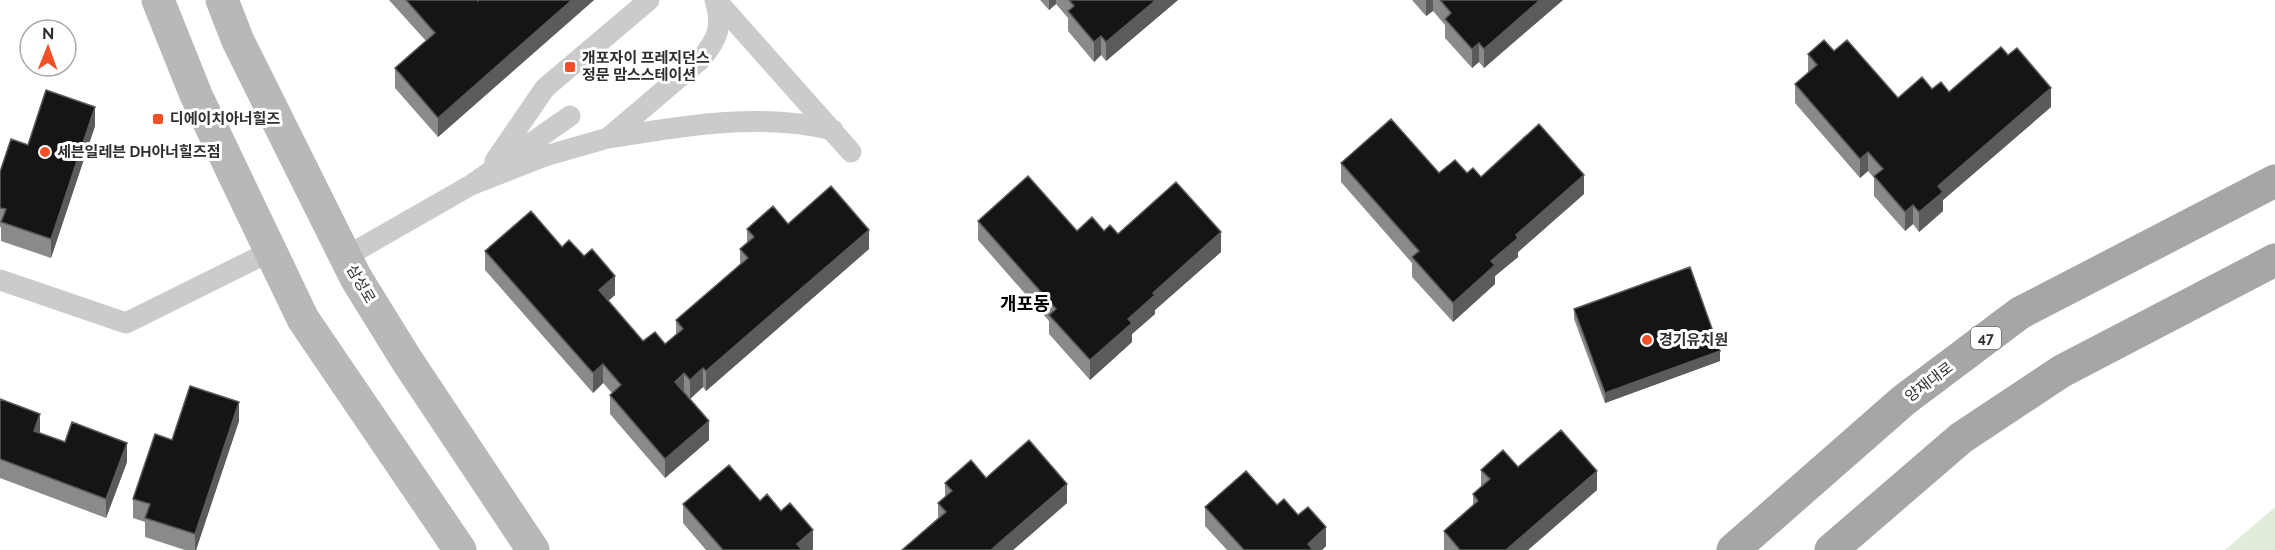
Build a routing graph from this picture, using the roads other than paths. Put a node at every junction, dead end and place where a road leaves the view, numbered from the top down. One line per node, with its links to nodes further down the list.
1 (158, 0): 11 (main road)
2 (222, 0): 12 (main road, 삼성로)
3 (649, 0): 10 (lane)
4 (715, 0): 6 (lane); 7 (lane)
5 (570, 116): 10 (lane)
6 (833, 130): 7 (lane); 8 (lane)
7 (608, 138): 10 (lane)
8 (851, 152)
9 (2275, 181): 17 (main road, 양재대로 / 47)
10 (471, 185): 12 (lane)
11 (271, 251): 14 (lane); 15 (main road)
12 (345, 257): 16 (main road, 삼성로)
13 (2275, 260): 18 (main road)
14 (0, 280)
15 (460, 550)
16 (533, 550)
17 (1733, 550)
18 (1831, 550)

